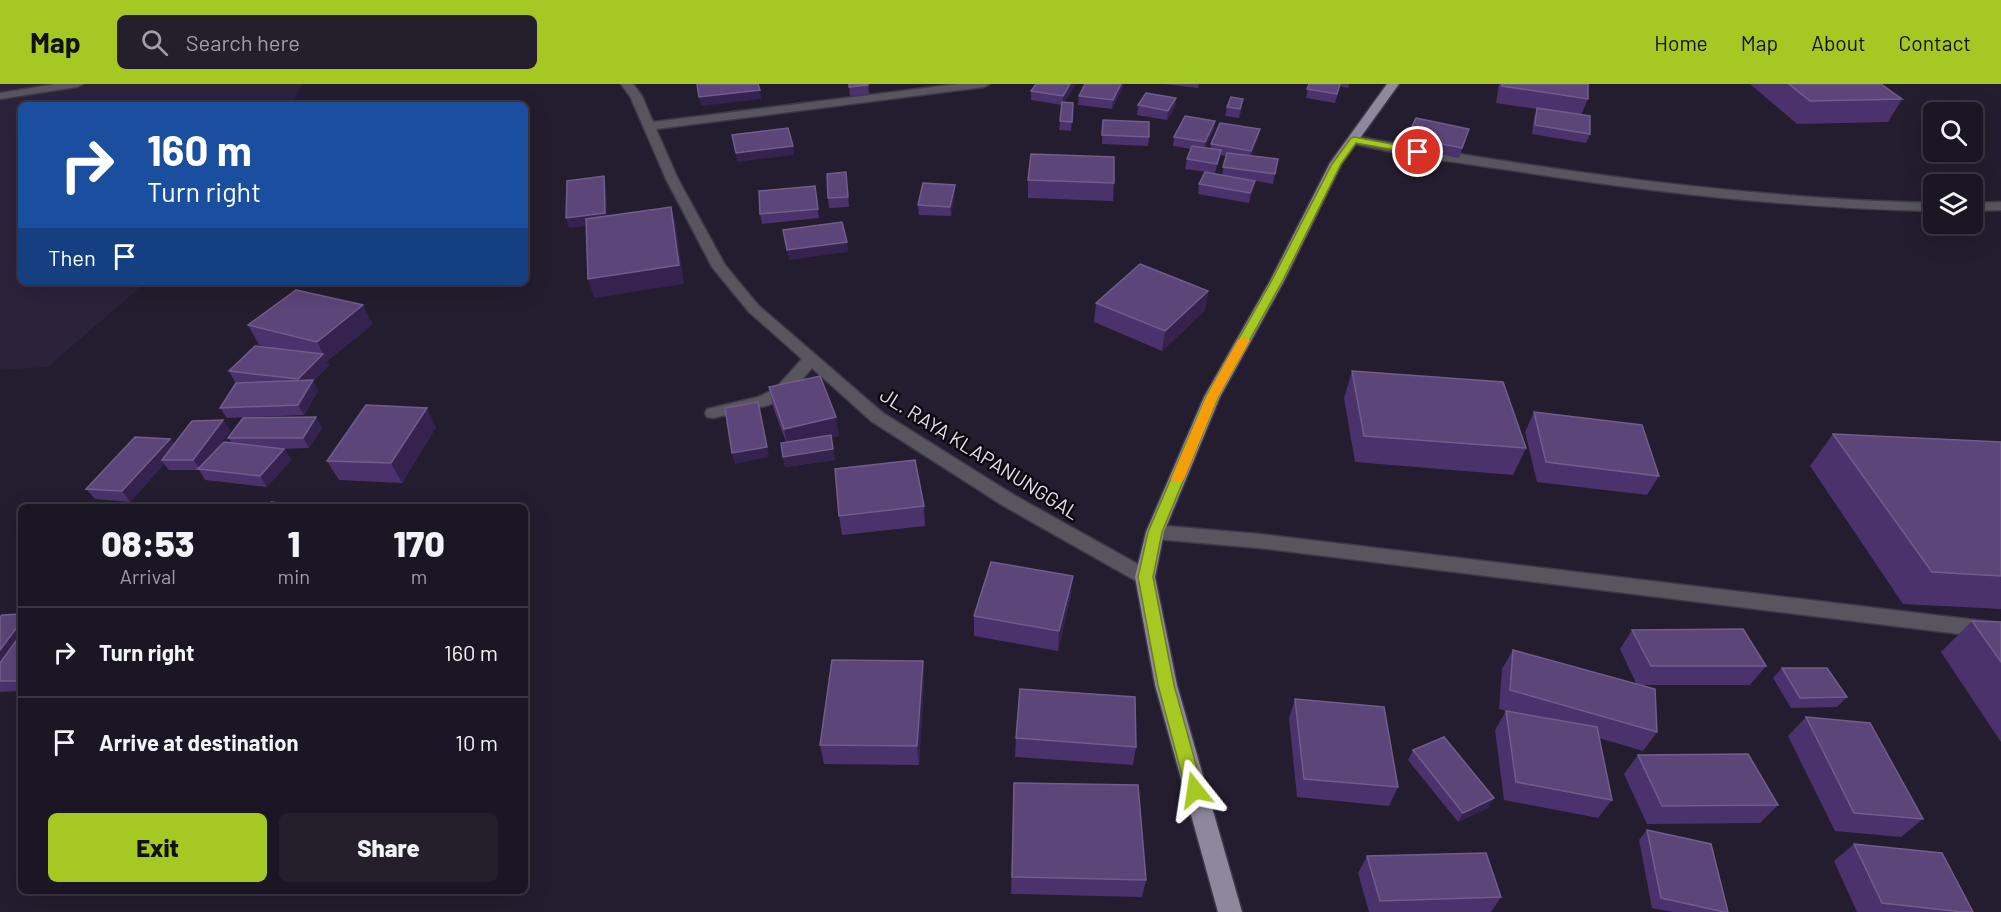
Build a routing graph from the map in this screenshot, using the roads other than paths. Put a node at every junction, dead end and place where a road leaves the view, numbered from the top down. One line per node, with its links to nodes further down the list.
1 (77, 84): 5 (street)
2 (627, 84): 6 (street, JL. RAYA KLAPANUNGGAL)
3 (984, 84): 6 (street)
4 (1393, 84): 7 (main road)
5 (0, 96)
6 (649, 126): 11 (street, JL. RAYA KLAPANUNGGAL)
7 (1354, 140): 9 (street); 13 (main road)
8 (2001, 206): 10 (street)
9 (1923, 207)
10 (1983, 207)
11 (811, 360): 12 (street); 14 (street, JL. RAYA KLAPANUNGGAL)
12 (713, 413)
13 (1155, 532): 14 (main road); 15 (street)
14 (1145, 577): 16 (main road)
15 (2001, 631)
16 (1230, 912)

